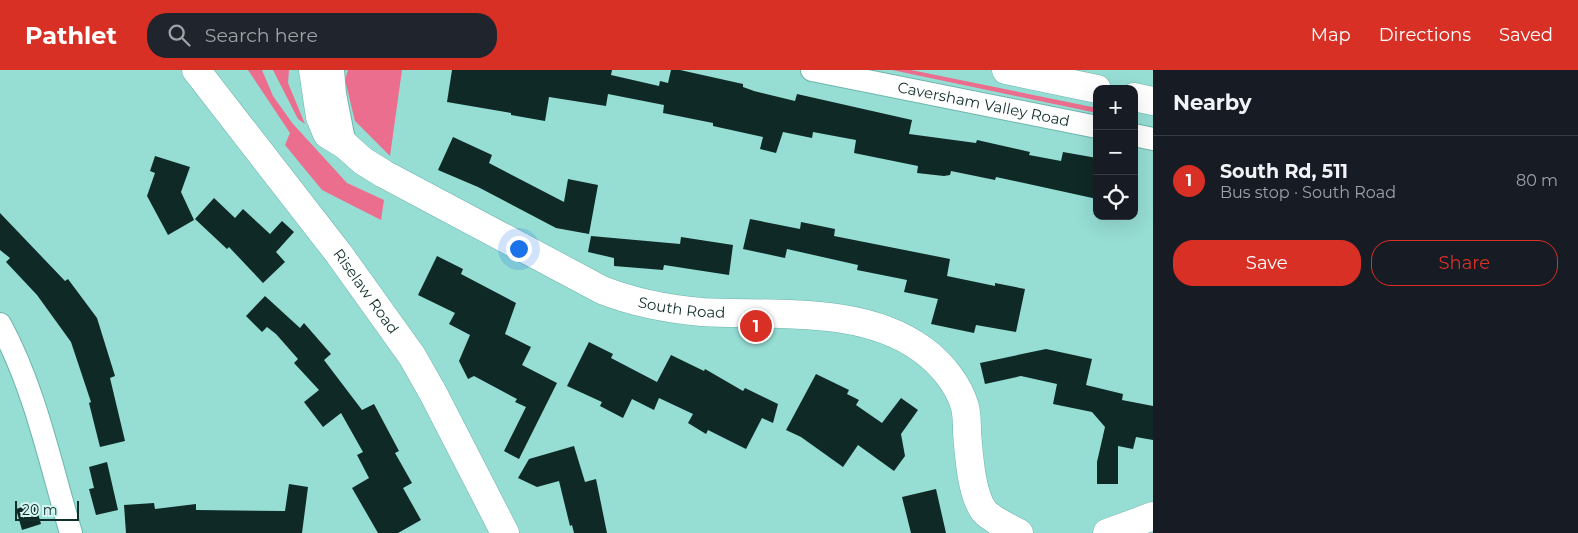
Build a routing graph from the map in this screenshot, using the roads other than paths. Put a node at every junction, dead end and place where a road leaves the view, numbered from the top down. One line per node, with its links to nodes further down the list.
1 (196, 70): 16 (main road, Riselaw Road)
2 (313, 70): 12 (main road, South Road)
3 (333, 70): 12 (street)
4 (812, 70): 9 (street, Caversham Valley Road)
5 (1006, 70): 6 (main road)
6 (1093, 88)
7 (1138, 98): 8 (main road)
8 (1153, 101)
9 (1093, 126)
10 (1138, 136): 11 (street)
11 (1153, 139)
12 (345, 145): 17 (main road, South Road)
13 (0, 324): 15 (street)
14 (1153, 516): 18 (main road)
15 (71, 533)
16 (505, 533)
17 (1019, 533)
18 (1107, 533)

